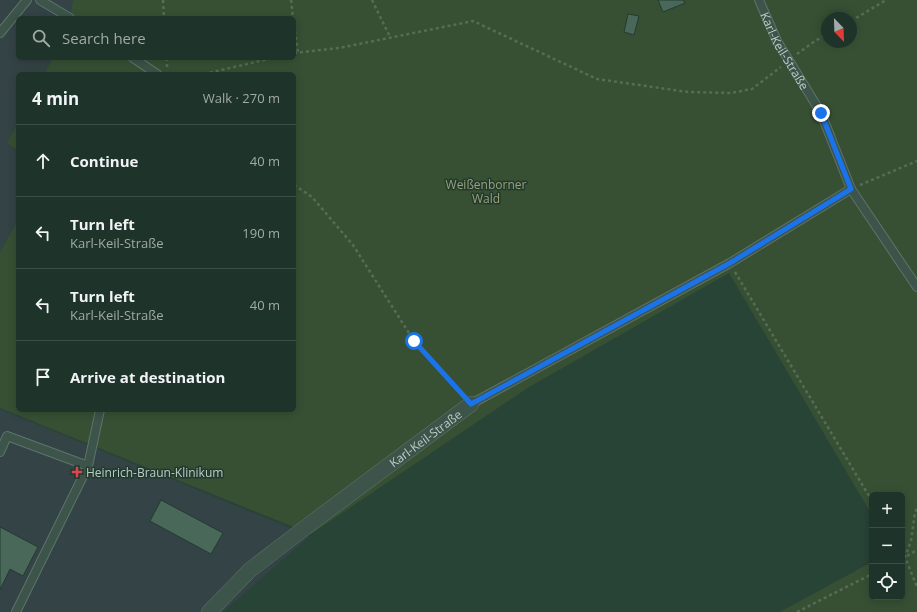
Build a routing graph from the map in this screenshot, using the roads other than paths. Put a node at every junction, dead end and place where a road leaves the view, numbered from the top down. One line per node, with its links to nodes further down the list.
1 (27, 0): 5 (lane)
2 (40, 0): 4 (lane)
3 (759, 0): 8 (lane, Karl-Keil-Straße)
4 (67, 16)
5 (0, 33)
6 (136, 60): 7 (lane)
7 (154, 72)
8 (851, 189): 9 (lane, Karl-Keil-Straße); 10 (lane, Karl-Keil-Straße)
9 (917, 287)
10 (471, 404): 15 (street, Karl-Keil-Straße)
11 (100, 412): 13 (lane)
12 (0, 452): 13 (lane)
13 (88, 466): 14 (lane)
14 (16, 612)
15 (209, 612)

